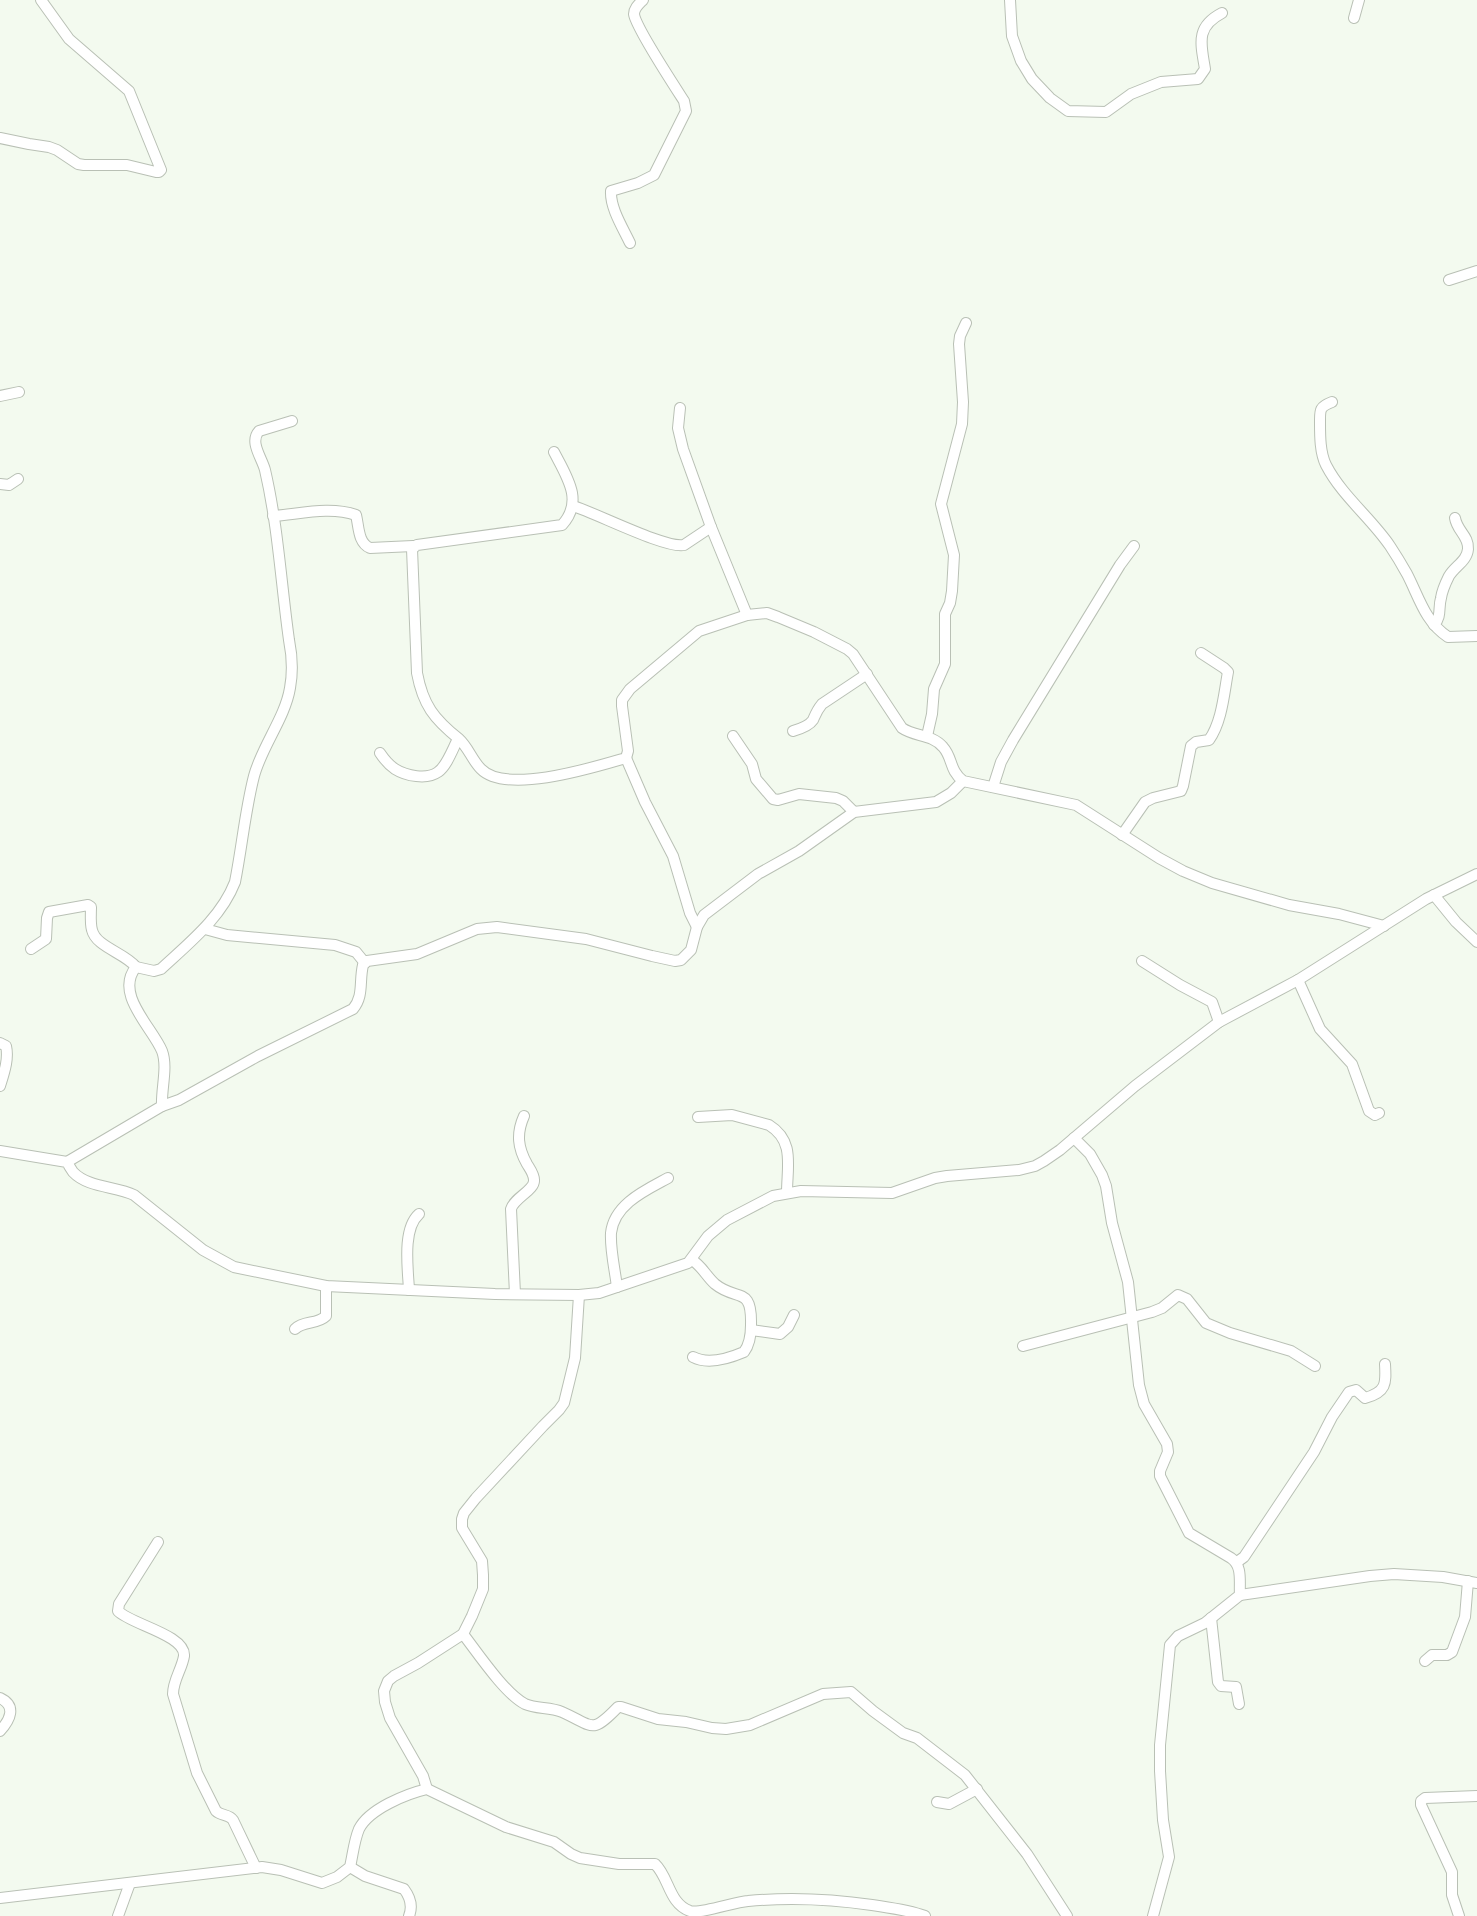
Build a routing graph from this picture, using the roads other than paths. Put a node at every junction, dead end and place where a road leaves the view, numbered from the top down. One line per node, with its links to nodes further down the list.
1 (41, 0): 7 (street)
2 (643, 0): 8 (street)
3 (1010, 0): 5 (street)
4 (1359, 0): 6 (street)
5 (1222, 13)
6 (1354, 18)
7 (0, 138)
8 (630, 243)
9 (1477, 271): 10 (street)
10 (1449, 280)
11 (967, 323): 33 (street)
12 (19, 392): 13 (street)
13 (0, 396)
14 (1332, 402): 27 (street)
15 (680, 408): 23 (street)
16 (292, 421): 21 (street)
17 (554, 452): 20 (street)
18 (18, 479): 19 (street)
19 (0, 484)
20 (573, 506): 23 (street); 24 (street)
21 (273, 516): 24 (street); 45 (street)
22 (1455, 519): 27 (street)
23 (711, 527): 26 (street)
24 (413, 546): 34 (street)
25 (1134, 546): 38 (street)
26 (747, 615): 30 (street); 36 (street)
27 (1434, 625): 28 (street)
28 (1477, 636)
29 (1201, 653): 40 (street)
30 (867, 674): 31 (street); 33 (street)
31 (793, 731)
32 (733, 736): 39 (street)
33 (927, 736): 37 (street)
34 (458, 739): 35 (street); 36 (street)
35 (380, 753)
36 (626, 758): 44 (street)
37 (963, 781): 38 (street); 39 (street)
38 (993, 787): 40 (street)
39 (854, 812): 44 (street)
40 (1122, 835): 43 (street)
41 (1477, 874): 42 (street)
42 (1434, 895): 43 (street); 46 (street)
43 (1384, 926): 51 (street)
44 (697, 927): 49 (street)
45 (205, 929): 49 (street); 50 (street)
46 (1477, 942)
47 (30, 949): 50 (street)
48 (1142, 961): 52 (street)
49 (365, 963): 55 (street)
50 (136, 968): 55 (street)
51 (1298, 980): 52 (street); 56 (street)
52 (1219, 1022): 59 (street)
53 (0, 1043): 54 (street)
54 (0, 1086)
55 (162, 1106): 61 (street)
56 (1379, 1113)
57 (524, 1116): 69 (street)
58 (698, 1117): 63 (street)
59 (1074, 1138): 63 (street); 72 (street)
60 (0, 1151): 61 (street)
61 (67, 1162): 66 (street)
62 (668, 1178): 67 (street)
63 (787, 1193): 65 (street)
64 (419, 1214): 68 (street)
65 (692, 1260): 67 (street); 74 (street)
66 (326, 1286): 68 (street); 73 (street)
67 (617, 1287): 70 (street)
68 (409, 1290): 69 (street)
69 (515, 1294): 70 (street)
70 (579, 1295): 84 (street)
71 (794, 1315): 74 (street)
72 (1132, 1319): 75 (street); 78 (street); 80 (street)
73 (295, 1329)
74 (751, 1330): 76 (street)
75 (1023, 1346)
76 (693, 1357)
77 (1385, 1364): 80 (street)
78 (1315, 1366)
79 (159, 1542): 94 (street)
80 (1237, 1562): 82 (street)
81 (1473, 1582): 82 (street); 85 (street)
82 (1240, 1595): 83 (street)
83 (1211, 1618): 87 (street); 102 (street)
84 (463, 1634): 89 (street); 90 (street)
85 (1425, 1661)
86 (0, 1698): 88 (street)
87 (1239, 1704)
88 (0, 1731)
89 (977, 1789): 92 (street); 101 (street)
90 (427, 1790): 93 (street); 97 (street)
91 (1477, 1797): 103 (street)
92 (937, 1802)
93 (350, 1867): 94 (street); 99 (street)
94 (256, 1868): 95 (street)
95 (130, 1883): 96 (street); 98 (street)
96 (0, 1898)
97 (692, 1914): 100 (street)
98 (118, 1916)
99 (410, 1916)
100 (925, 1916)
101 (1067, 1916)
102 (1153, 1916)
103 (1459, 1916)

